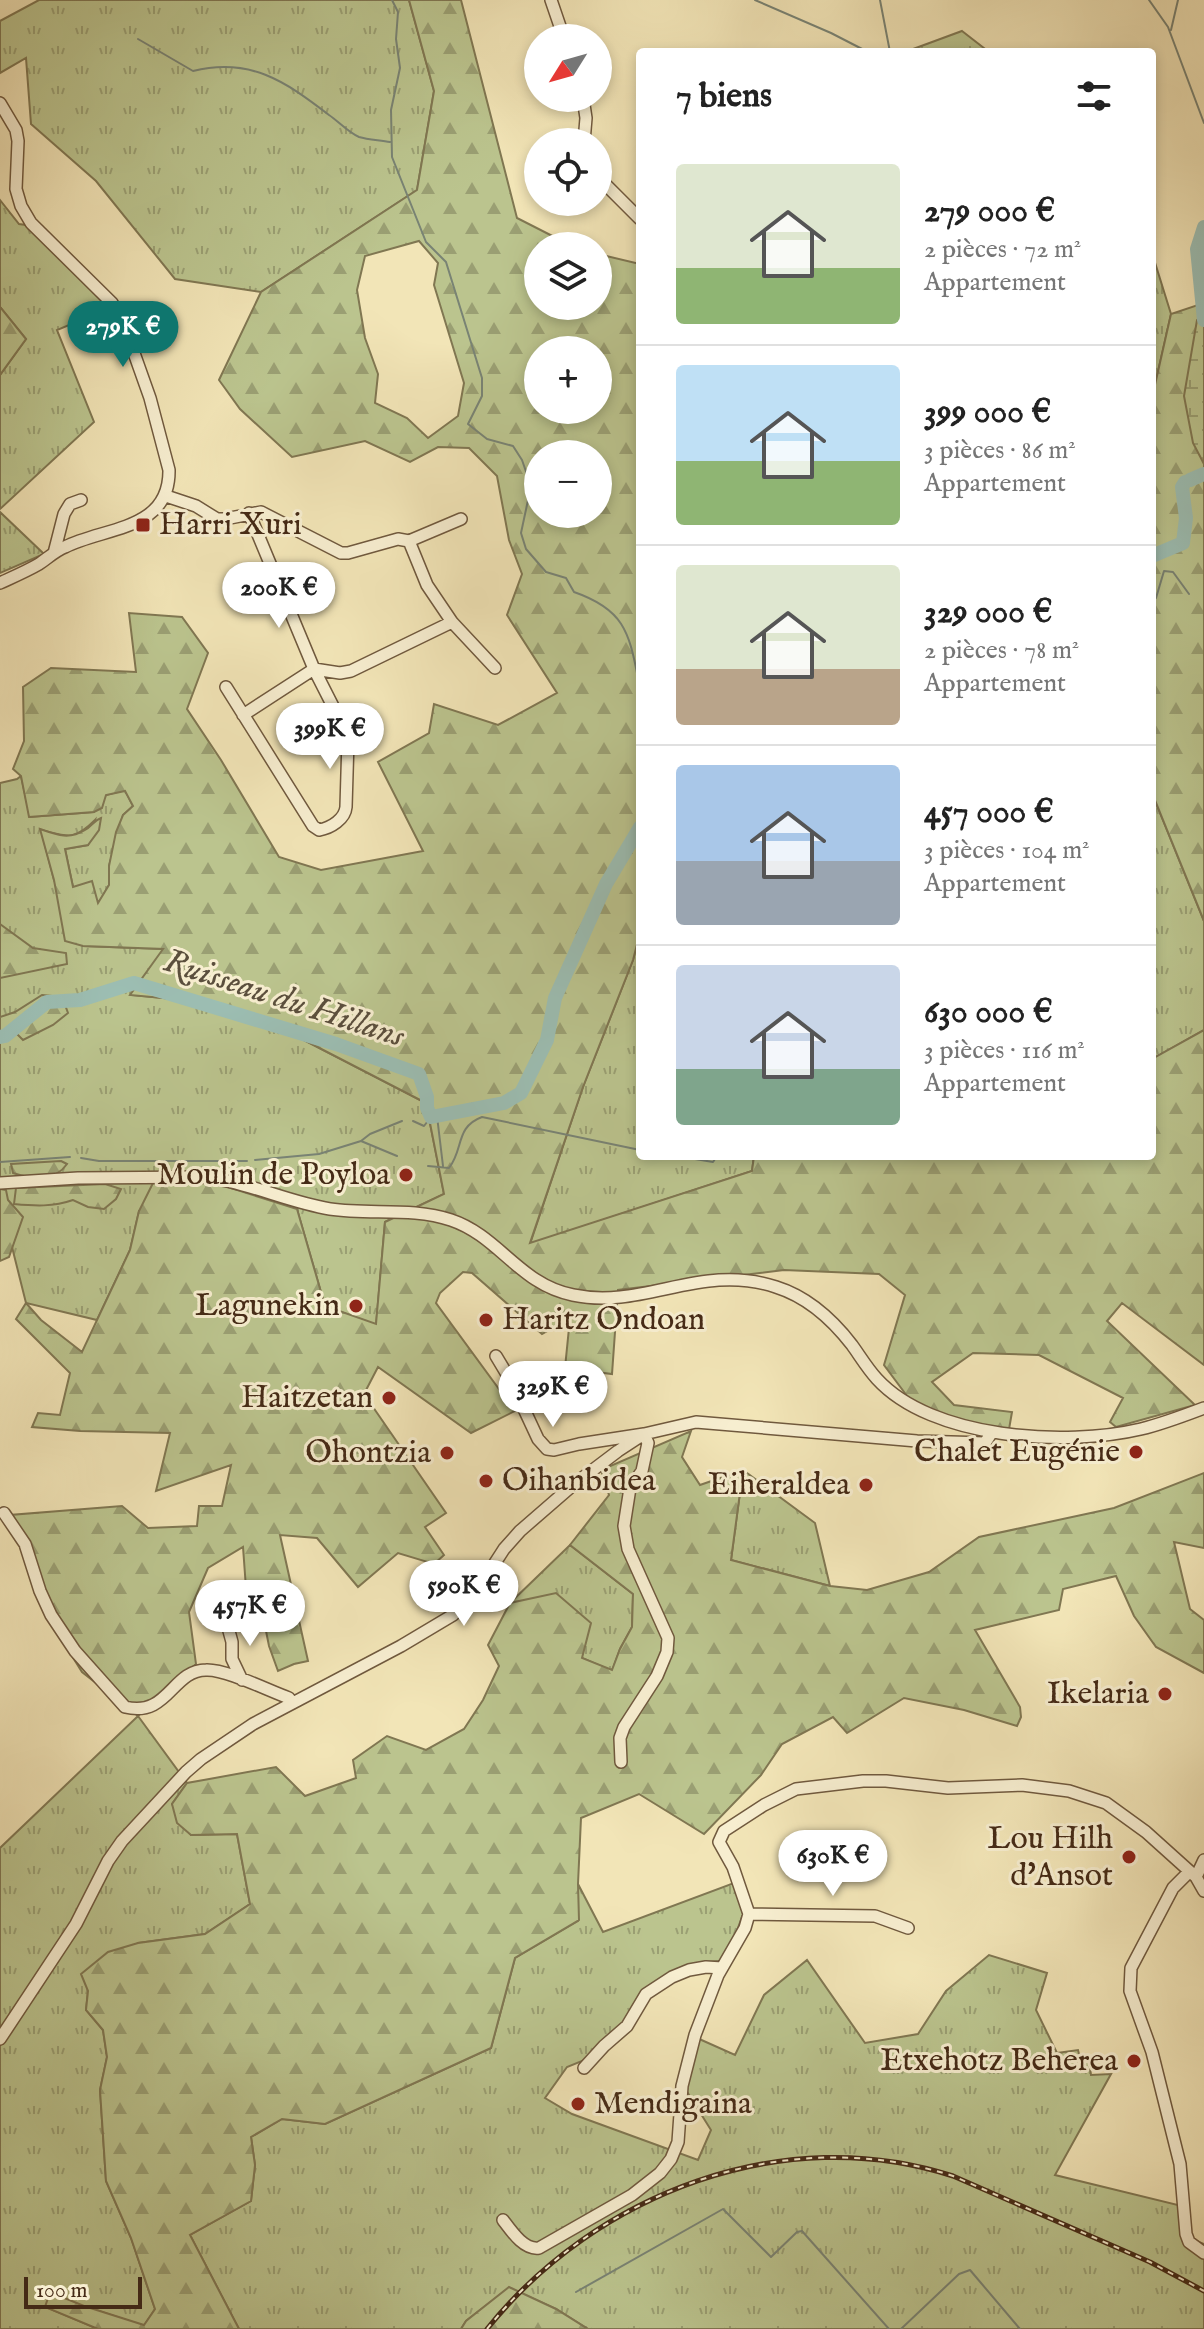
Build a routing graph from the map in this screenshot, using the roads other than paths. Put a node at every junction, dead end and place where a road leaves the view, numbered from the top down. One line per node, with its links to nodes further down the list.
1 (551, 0): 2 (street)
2 (559, 24)
3 (0, 103): 6 (street)
4 (612, 191): 5 (street)
5 (636, 215)
6 (166, 496): 8 (street); 11 (street)
7 (81, 500): 11 (street)
8 (249, 513): 10 (street); 15 (street)
9 (461, 519): 10 (street)
10 (409, 541): 13 (street)
11 (54, 553): 12 (street)
12 (0, 583)
13 (452, 622): 14 (street); 15 (street)
14 (495, 668)
15 (314, 669): 17 (street); 17 (street)
16 (226, 687): 17 (street)
17 (243, 715)
18 (0, 1183): 21 (street)
19 (496, 1356): 22 (street)
20 (1204, 1408): 21 (street)
21 (992, 1432): 22 (street)
22 (644, 1434): 26 (street); 27 (street)
23 (4, 1513): 25 (street)
24 (229, 1631): 25 (street)
25 (242, 1680): 26 (street)
26 (292, 1703): 34 (street)
27 (621, 1762)
28 (1204, 1860): 29 (street)
29 (1192, 1875): 30 (street); 31 (street); 37 (street)
30 (1204, 1891)
31 (749, 1914): 32 (street); 33 (street)
32 (908, 1928)
33 (722, 1968): 35 (street); 36 (street)
34 (0, 2039)
35 (584, 2068)
36 (503, 2220)
37 (1204, 2253)

